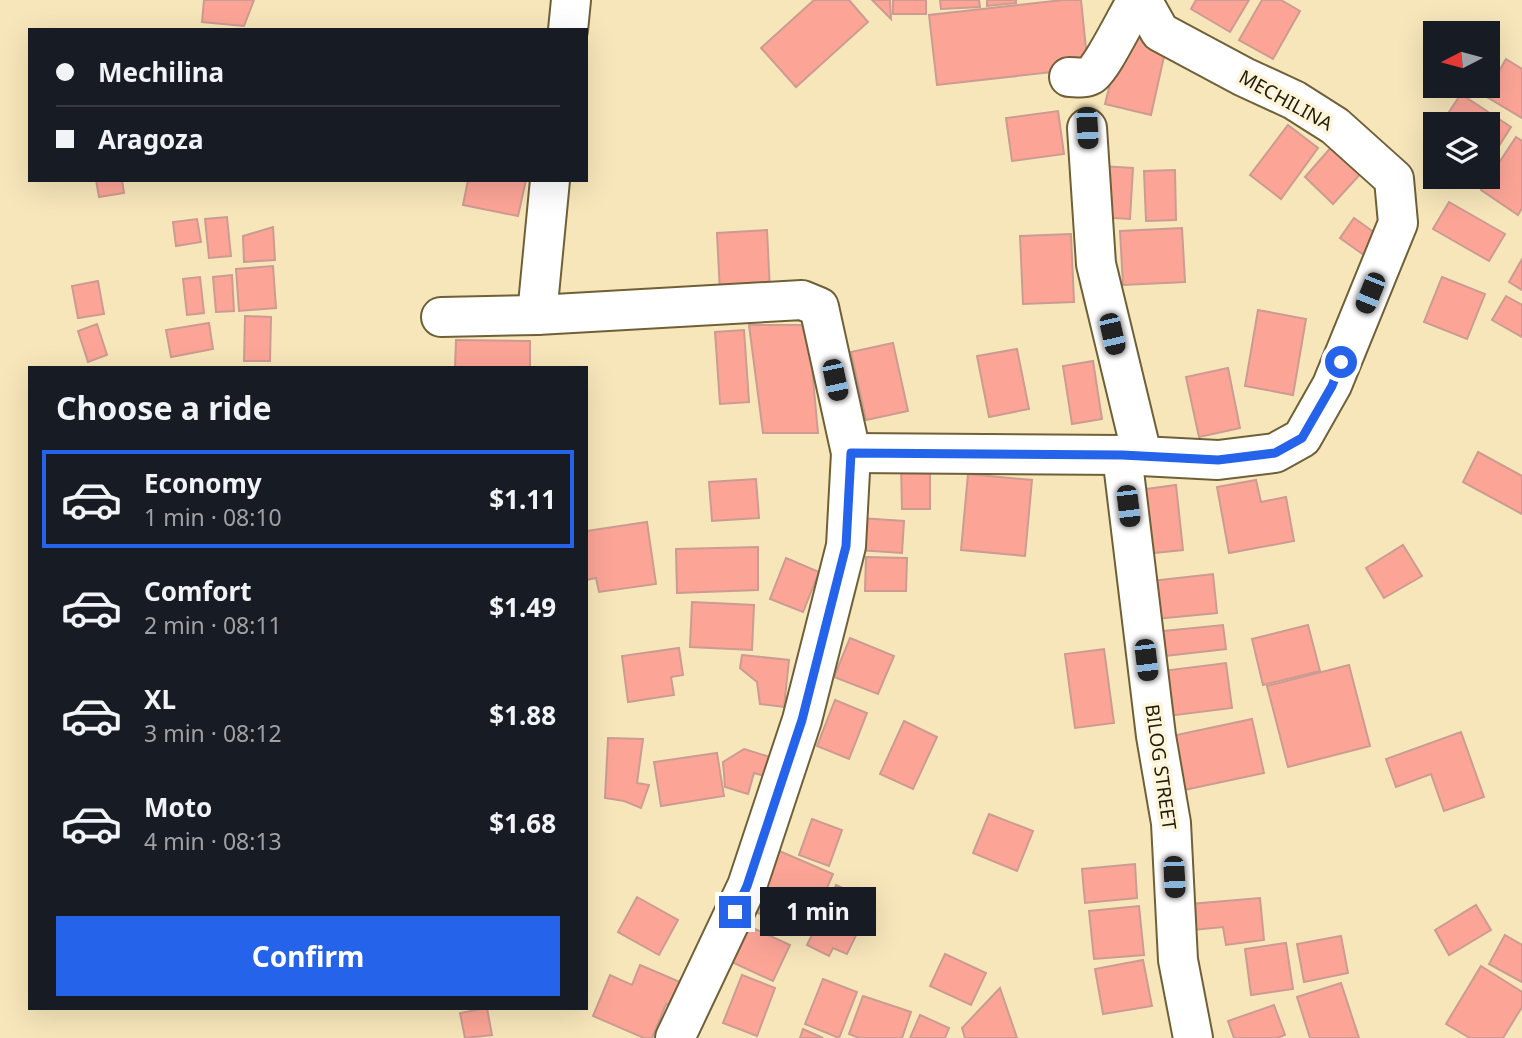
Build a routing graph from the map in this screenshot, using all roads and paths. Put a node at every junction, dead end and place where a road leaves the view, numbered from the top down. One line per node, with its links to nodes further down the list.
1 (571, 0): 3 (street)
2 (1140, 0): 4 (street); 10 (street, MECHILINA)
3 (568, 28)
4 (1069, 77)
5 (1087, 128): 10 (street, BILOG STREET)
6 (550, 182): 7 (street)
7 (537, 315): 8 (street); 9 (street)
8 (441, 317)
9 (851, 453): 10 (street, MECHILINA); 11 (street)
10 (1132, 455): 12 (street, BILOG STREET)
11 (675, 1038)
12 (1192, 1038)

